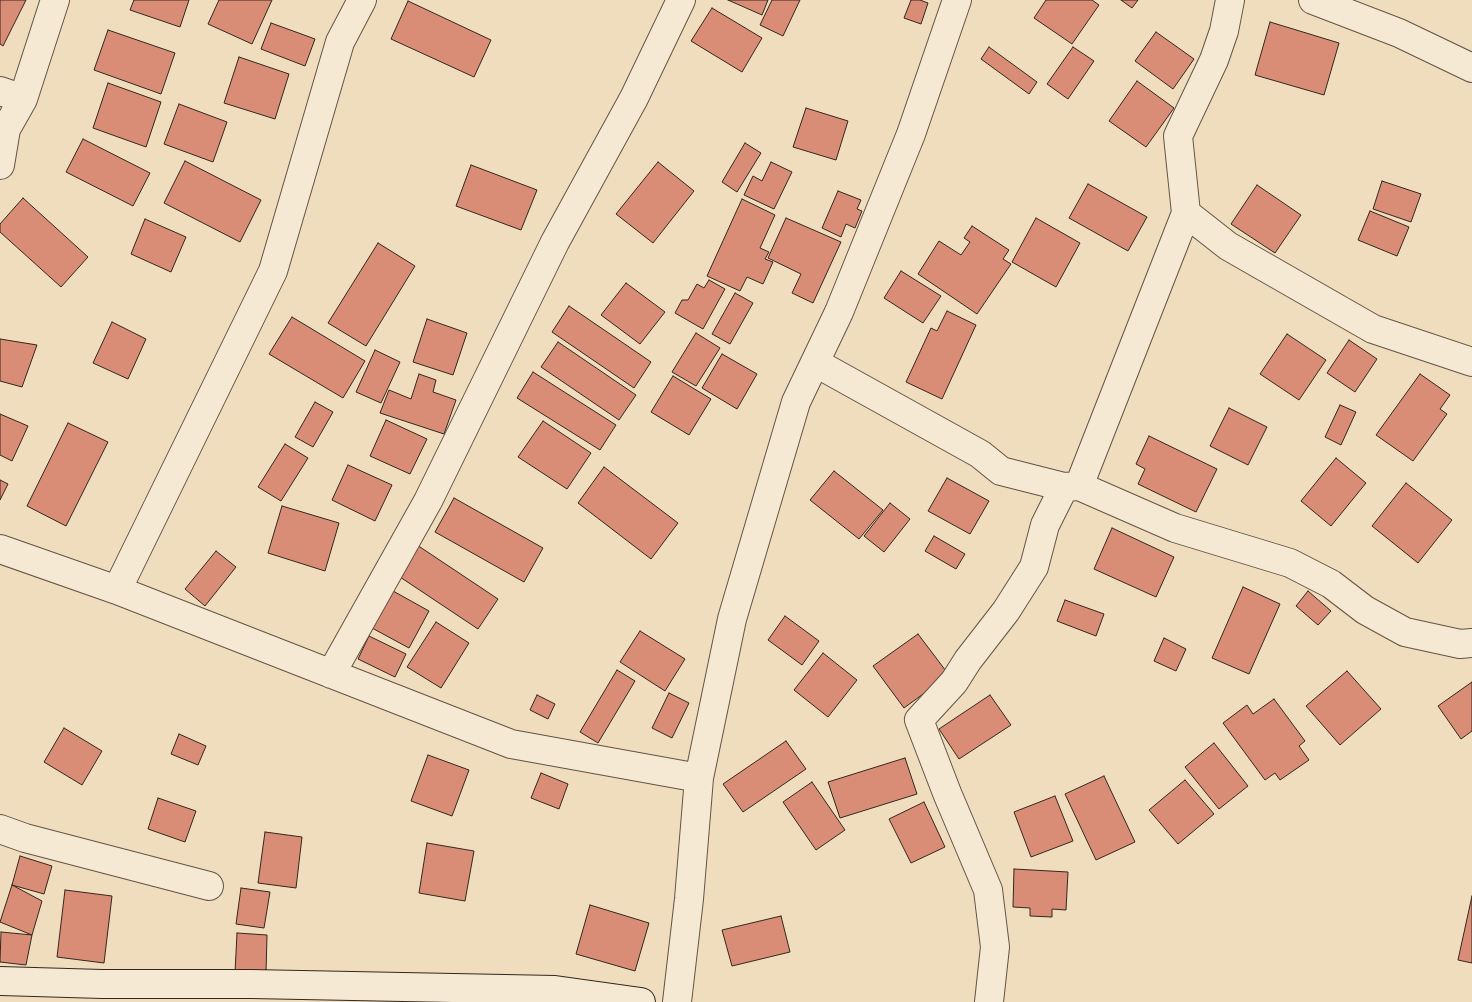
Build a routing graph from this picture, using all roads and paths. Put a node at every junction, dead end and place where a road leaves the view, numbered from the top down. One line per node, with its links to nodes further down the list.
1 (54, 0): 8 (street)
2 (362, 0): 15 (street)
3 (681, 0): 17 (street)
4 (957, 0): 11 (street)
5 (1230, 0): 10 (street)
6 (1313, 0): 7 (street)
7 (1472, 68)
8 (12, 95): 9 (street)
9 (0, 165)
10 (1186, 212): 12 (street); 13 (street)
11 (816, 362): 13 (street); 18 (street)
12 (1472, 362)
13 (1072, 487): 16 (street); 25 (street)
14 (0, 549): 15 (street)
15 (117, 590): 17 (street)
16 (1472, 643)
17 (331, 674): 18 (street)
18 (699, 778): 24 (street)
19 (0, 830): 20 (street)
20 (209, 886)
21 (0, 981): 22 (street)
22 (104, 993): 23 (street)
23 (641, 1002)
24 (677, 1002)
25 (989, 1002)

